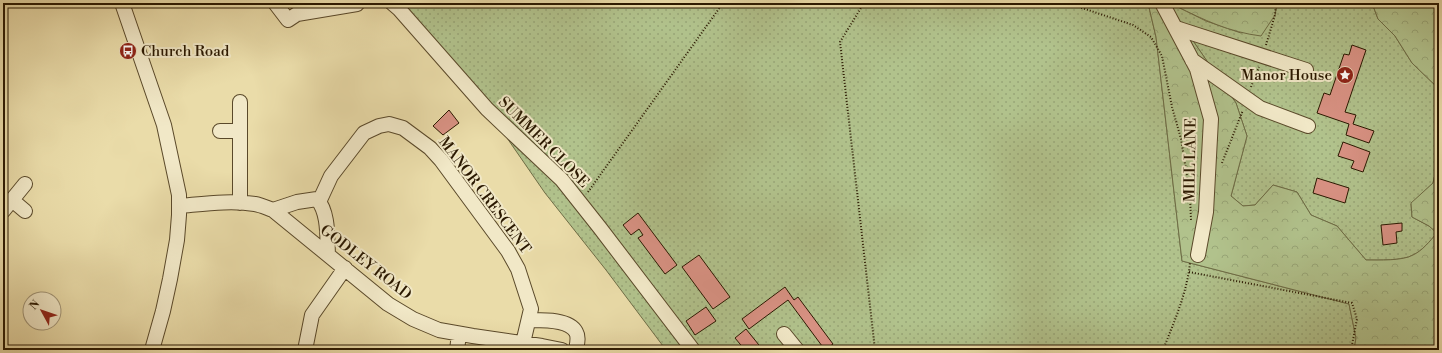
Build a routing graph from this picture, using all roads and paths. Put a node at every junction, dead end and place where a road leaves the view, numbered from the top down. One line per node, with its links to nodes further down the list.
1 (122, 3): 21 (street)
2 (275, 3): 8 (street)
3 (392, 3): 38 (street, SUMMER CLOSE)
4 (723, 3): 17 (path)
5 (864, 3): 40 (path)
6 (1067, 3): 24 (path)
7 (1162, 3): 9 (street, MILL LANE)
8 (358, 4)
9 (1176, 28): 10 (street, MILL LANE); 11 (street)
10 (1192, 60): 13 (street); 26 (street, MILL LANE)
11 (1306, 70)
12 (240, 102): 15 (street)
13 (1308, 126)
14 (220, 131): 15 (street)
15 (240, 131): 19 (street)
16 (25, 184): 20 (street)
17 (587, 194)
18 (319, 202): 22 (street); 25 (street); 29 (street, MANOR CRESCENT)
19 (240, 203): 21 (street, GODLEY ROAD); 22 (street, GODLEY ROAD)
20 (7, 205): 23 (street)
21 (179, 206): 33 (street)
22 (273, 210): 25 (street, GODLEY ROAD)
23 (25, 211)
24 (1191, 223)
25 (328, 255): 27 (street, GODLEY ROAD)
26 (1193, 259): 28 (path)
27 (344, 268): 30 (street, GODLEY ROAD); 34 (street)
28 (1189, 272): 41 (path); 42 (path)
29 (529, 320): 32 (street, MANOR CRESCENT); 37 (street)
30 (459, 334): 32 (street, GODLEY ROAD); 35 (street)
31 (784, 334): 39 (street)
32 (523, 343): 36 (street, GODLEY ROAD)
33 (152, 350)
34 (305, 350)
35 (457, 350)
36 (562, 350)
37 (576, 350)
38 (693, 350)
39 (796, 350)
40 (875, 350)
41 (1163, 350)
42 (1351, 350)

